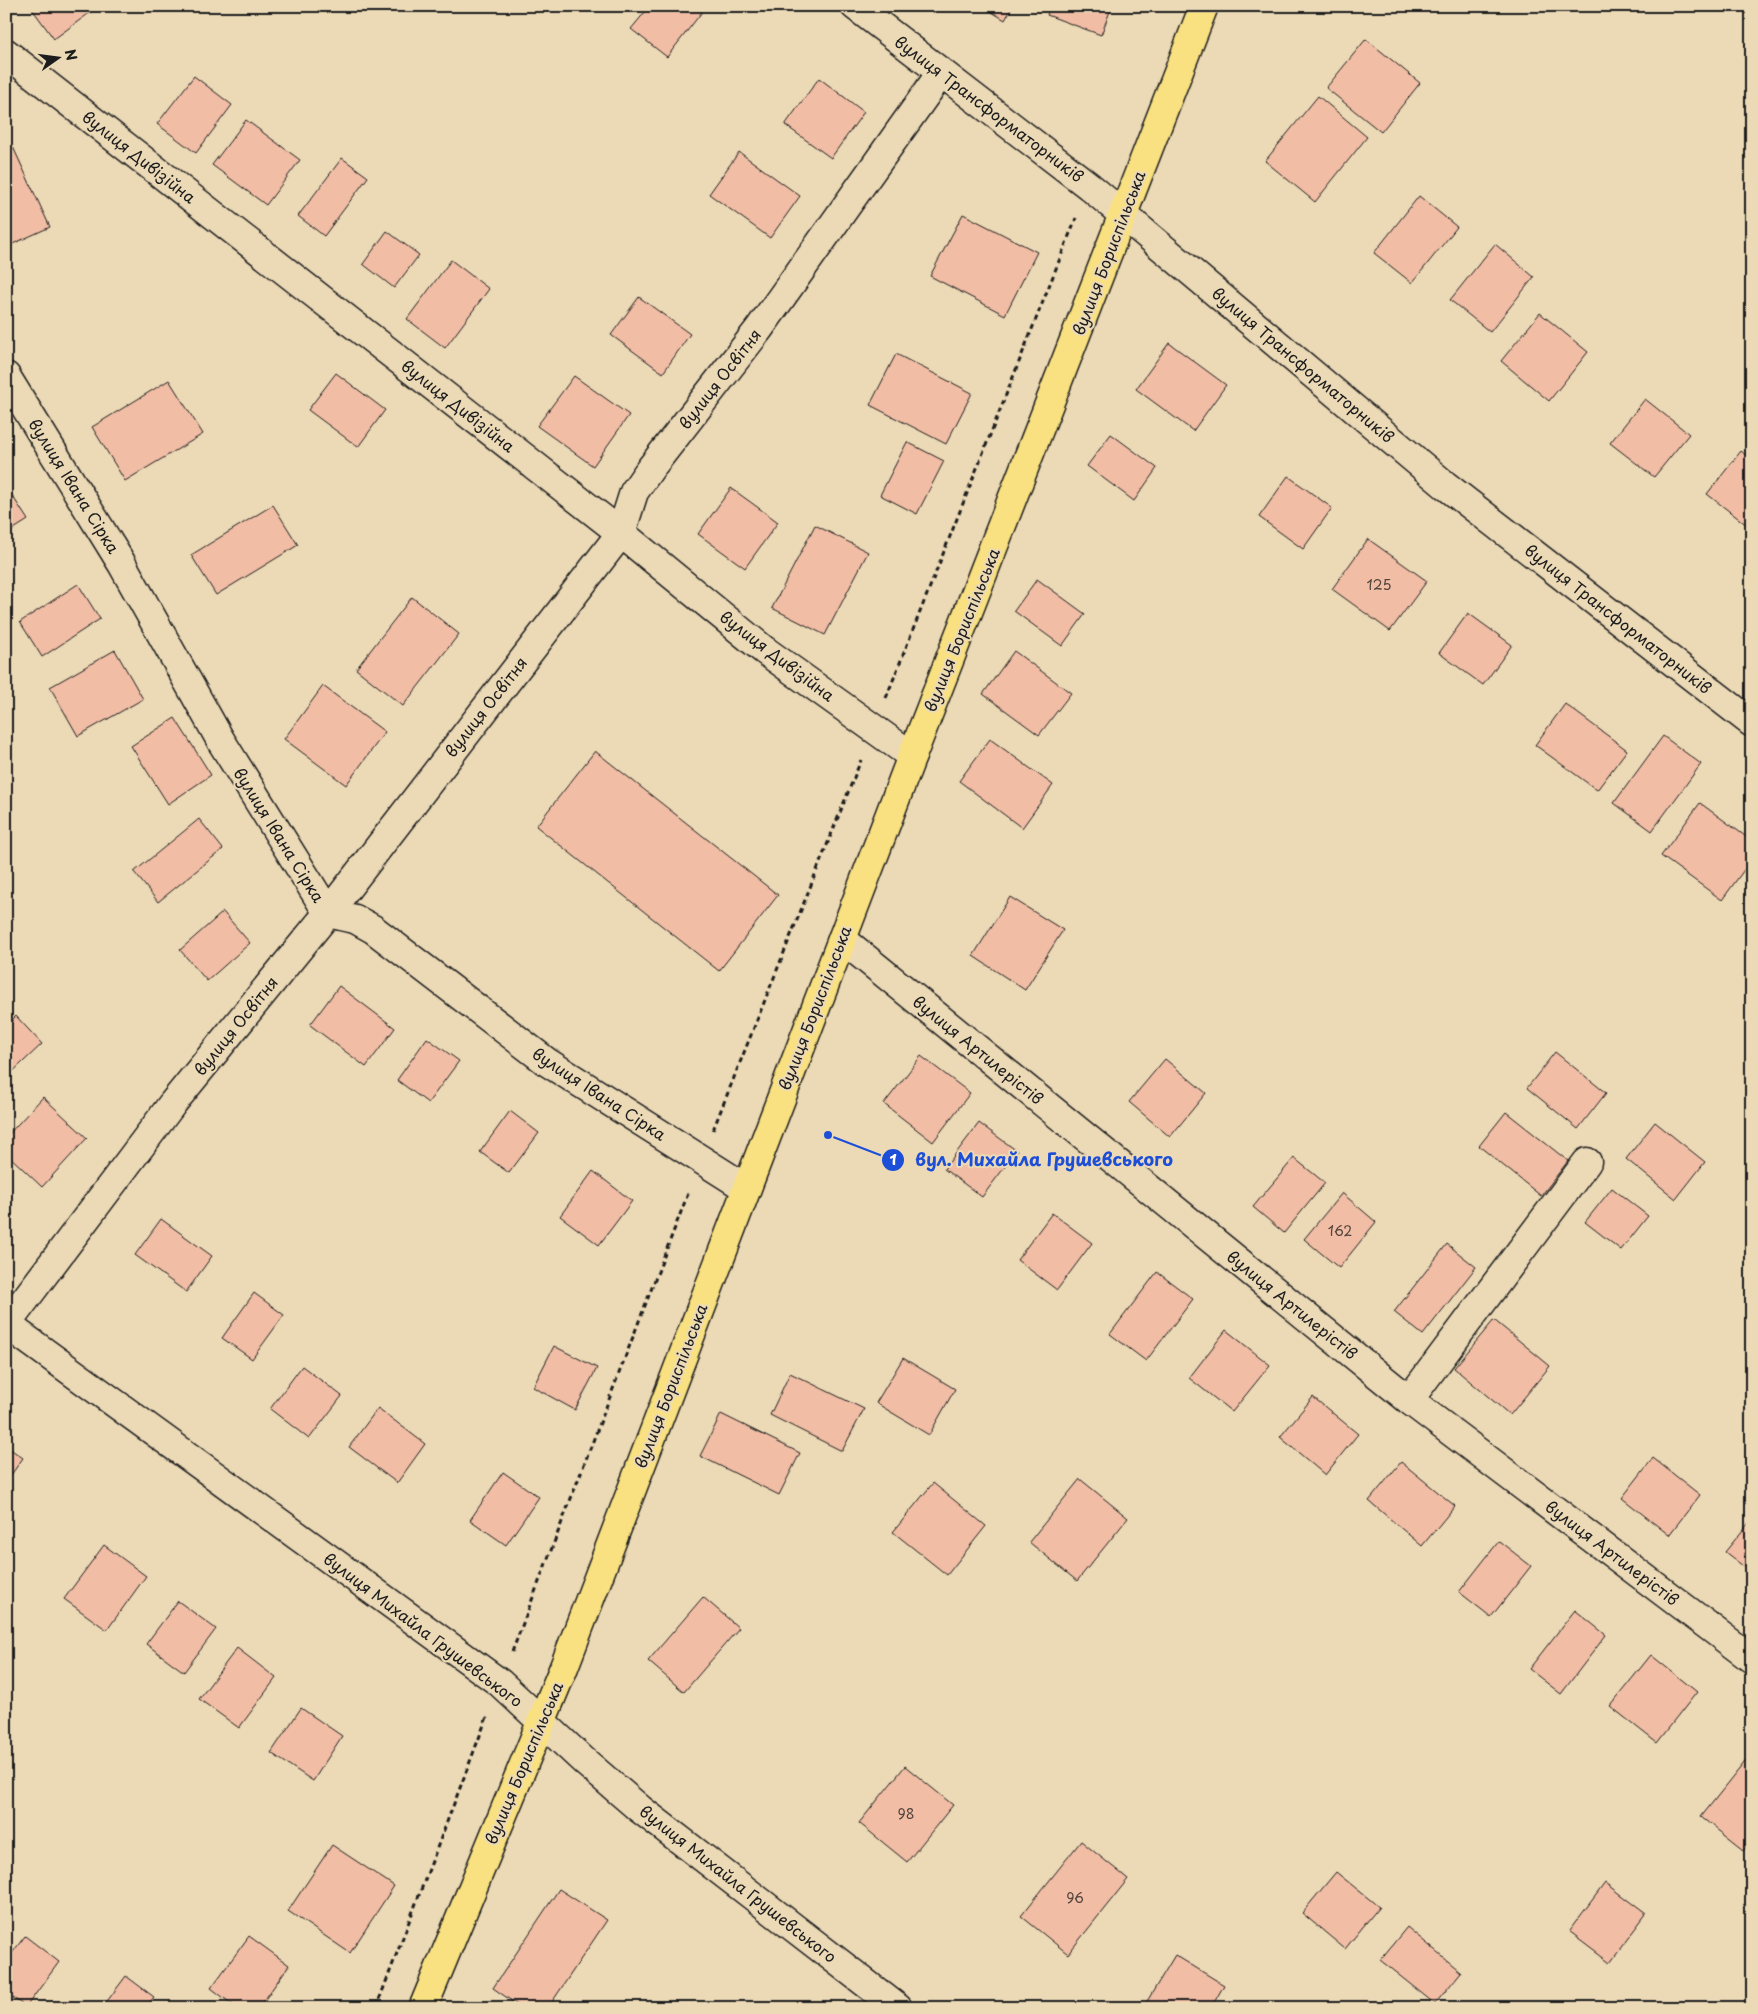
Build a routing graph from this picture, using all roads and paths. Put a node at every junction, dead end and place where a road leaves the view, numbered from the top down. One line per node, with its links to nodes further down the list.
1 (855, 6): 4 (street, вулиця Трансформаторників)
2 (1204, 6): 6 (main road, вулиця Бориспільська)
3 (6, 53): 8 (street, вулиця Дивізійна)
4 (941, 73): 5 (street, вулиця Трансформаторників); 8 (street, вулиця Освітня)
5 (1089, 186): 6 (street, вулиця Трансформаторників); 10 (path)
6 (1124, 214): 9 (street, вулиця Трансформаторників); 11 (main road, вулиця Бориспільська)
7 (6, 376): 12 (street, вулиця Івана Сірка)
8 (621, 533): 10 (street, вулиця Дивізійна); 12 (street, вулиця Освітня)
9 (1752, 723)
10 (874, 729): 11 (street, вулиця Дивізійна); 14 (path)
11 (912, 756): 13 (main road, вулиця Бориспільська)
12 (328, 913): 14 (street, вулиця Івана Сірка); 17 (street, вулиця Освітня)
13 (842, 939): 16 (main road, вулиця Бориспільська); 18 (street, вулиця Артилерістів)
14 (701, 1159): 16 (street, вулиця Івана Сірка); 20 (path)
15 (1587, 1162): 18 (street)
16 (746, 1188): 21 (main road, вулиця Бориспільська)
17 (6, 1325): 20 (street, вулиця Михайла Грушевського)
18 (1408, 1400): 19 (street, вулиця Артилерістів)
19 (1752, 1659)
20 (500, 1683): 21 (street, вулиця Михайла Грушевського); 22 (path)
21 (541, 1720): 23 (main road, вулиця Бориспільська); 24 (street, вулиця Михайла Грушевського)
22 (376, 2008)
23 (423, 2008)
24 (898, 2008)

